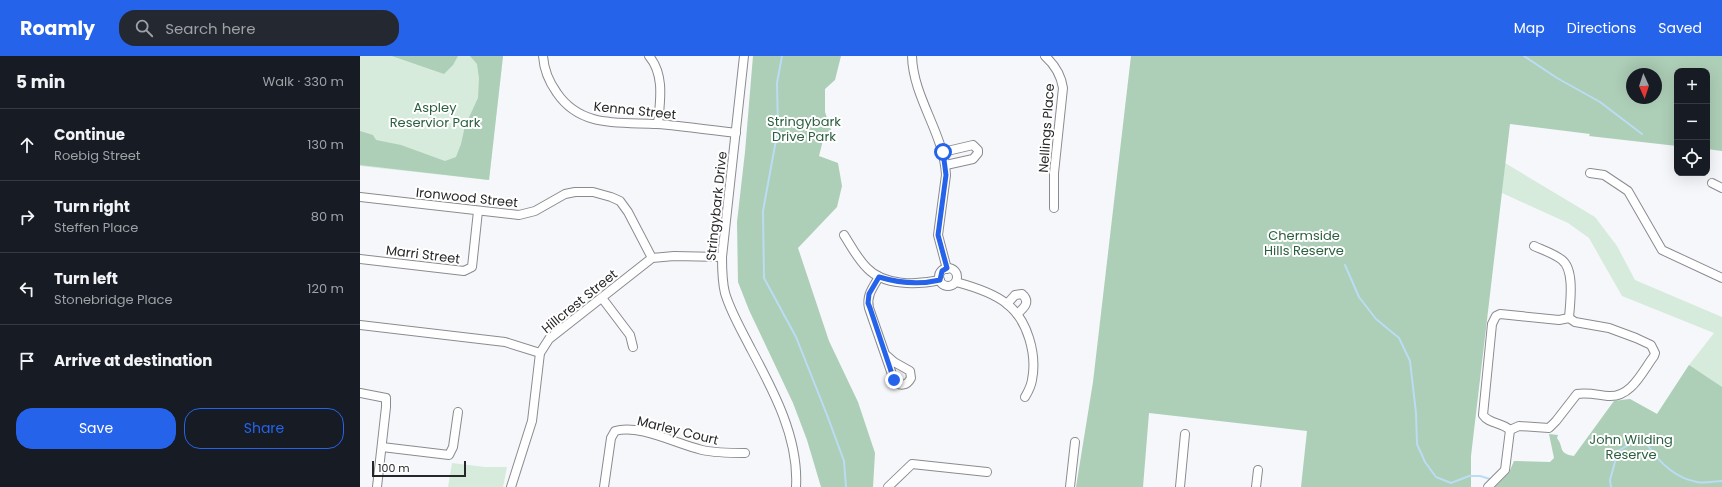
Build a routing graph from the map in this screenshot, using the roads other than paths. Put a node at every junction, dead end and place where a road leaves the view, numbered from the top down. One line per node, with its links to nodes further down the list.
1 (543, 56): 6 (street, Kenna Street)
2 (649, 56): 6 (street)
3 (744, 56): 7 (street, Stringybark Drive)
4 (912, 56): 8 (street)
5 (1046, 56): 14 (street, Nellings Place)
6 (658, 124): 7 (street, Kenna Street)
7 (736, 133): 18 (street, Stringybark Drive)
8 (943, 152): 9 (street); 9 (street)
9 (946, 166): 21 (street)
10 (1590, 173): 23 (street)
11 (1712, 183): 12 (street)
12 (1722, 188)
13 (360, 197): 15 (street, Ironwood Street)
14 (1054, 208)
15 (478, 211): 19 (street, Ironwood Street); 20 (street, Marri Street)
16 (844, 234): 22 (street)
17 (1534, 246): 29 (street)
18 (722, 257): 19 (street); 47 (street, Stringybark Drive)
19 (652, 258): 26 (street, Hillcrest Street)
20 (360, 259)
21 (947, 268): 24 (street); 25 (street)
22 (879, 277): 24 (street); 33 (street)
23 (1722, 278)
24 (940, 280): 25 (street)
25 (956, 282): 27 (street)
26 (602, 298): 31 (street); 32 (street, Hillcrest Street)
27 (1007, 304): 28 (street); 28 (street)
28 (1017, 314): 35 (street)
29 (1569, 318): 37 (street); 37 (street)
30 (360, 325): 32 (street)
31 (633, 347)
32 (540, 353): 45 (street, Hillcrest Street)
33 (886, 355)
34 (360, 393): 40 (street)
35 (1025, 397)
36 (458, 412): 40 (street)
37 (1510, 430): 52 (street)
38 (1185, 434): 50 (street)
39 (1075, 442): 49 (street)
40 (382, 447): 44 (street)
41 (745, 453): 46 (street, Marley Court)
42 (1258, 470): 51 (street)
43 (987, 472): 48 (street)
44 (377, 487)
45 (511, 487)
46 (604, 487)
47 (796, 487)
48 (888, 487)
49 (1070, 487)
50 (1180, 487)
51 (1256, 487)
52 (1488, 487)

